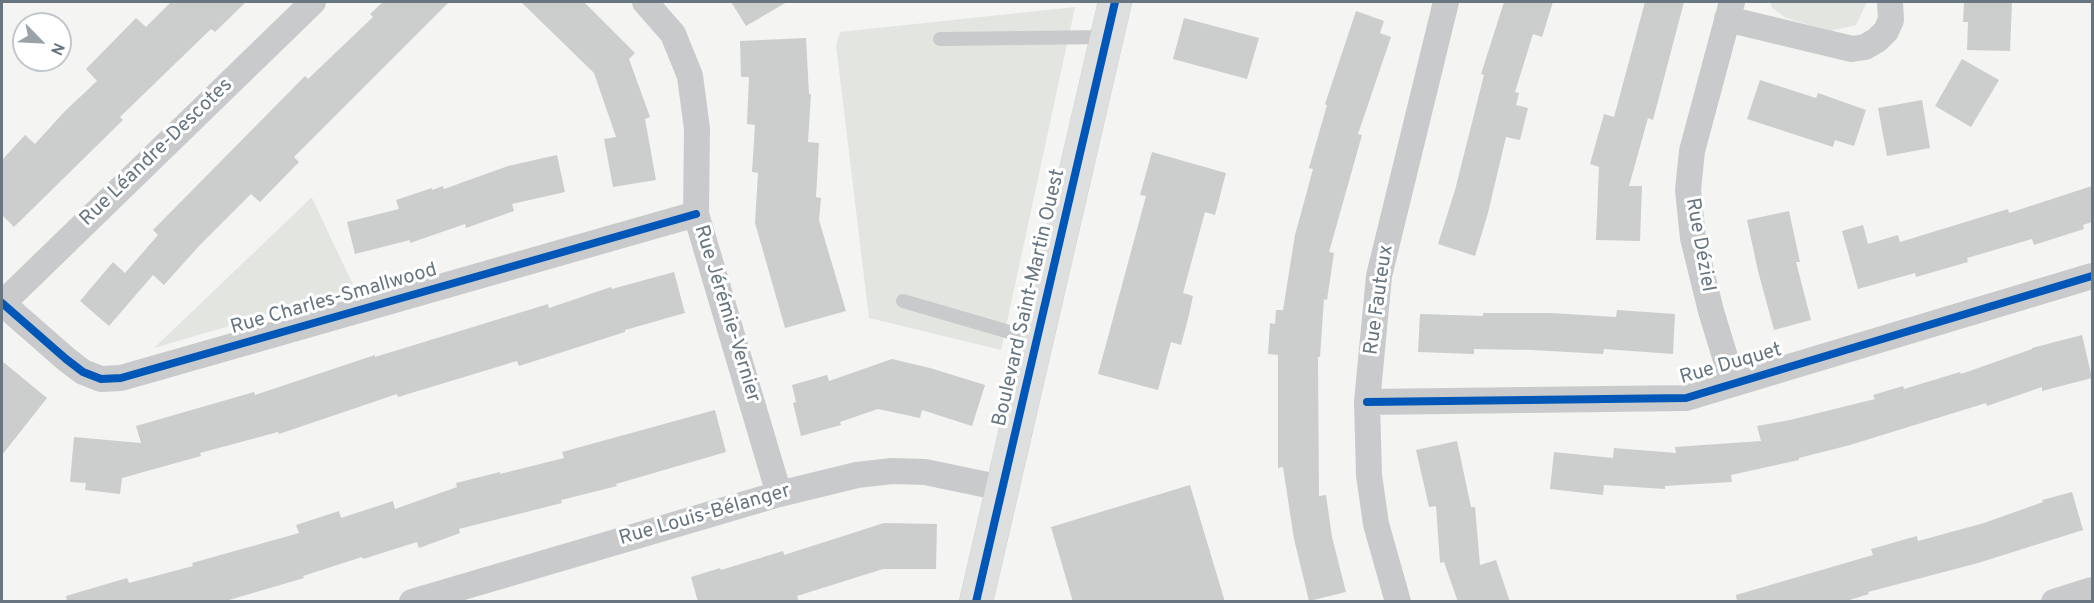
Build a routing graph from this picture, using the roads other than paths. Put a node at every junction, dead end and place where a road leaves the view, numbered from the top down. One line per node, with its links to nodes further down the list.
1 (314, 2): 12 (street, Rue Léandre-Descotes)
2 (645, 2): 9 (street, Rue Jérémie-Vernier)
3 (1114, 2): 7 (main road, Boulevard Saint-Martin Ouest)
4 (1446, 2): 15 (street, Rue Fauteux)
5 (1890, 2): 6 (street)
6 (1730, 10): 14 (street, Rue Déziel)
7 (1106, 38): 8 (lane); 13 (main road, Boulevard Saint-Martin Ouest)
8 (940, 39)
9 (696, 214): 12 (street, Rue Charles-Smallwood); 17 (street, Rue Jérémie-Vernier)
10 (2092, 276): 14 (street, Rue Duquet)
11 (903, 301): 13 (lane)
12 (2, 304)
13 (1037, 340): 16 (main road, Boulevard Saint-Martin Ouest)
14 (1733, 383): 15 (street, Rue Duquet)
15 (1366, 402): 21 (street, Rue Fauteux)
16 (1002, 488): 17 (street, Rue Louis-Bélanger); 20 (main road, Boulevard Saint-Martin Ouest)
17 (779, 494): 19 (street, Rue Louis-Bélanger)
18 (2092, 590): 22 (street)
19 (412, 602)
20 (976, 602)
21 (1398, 602)
22 (2054, 602)

